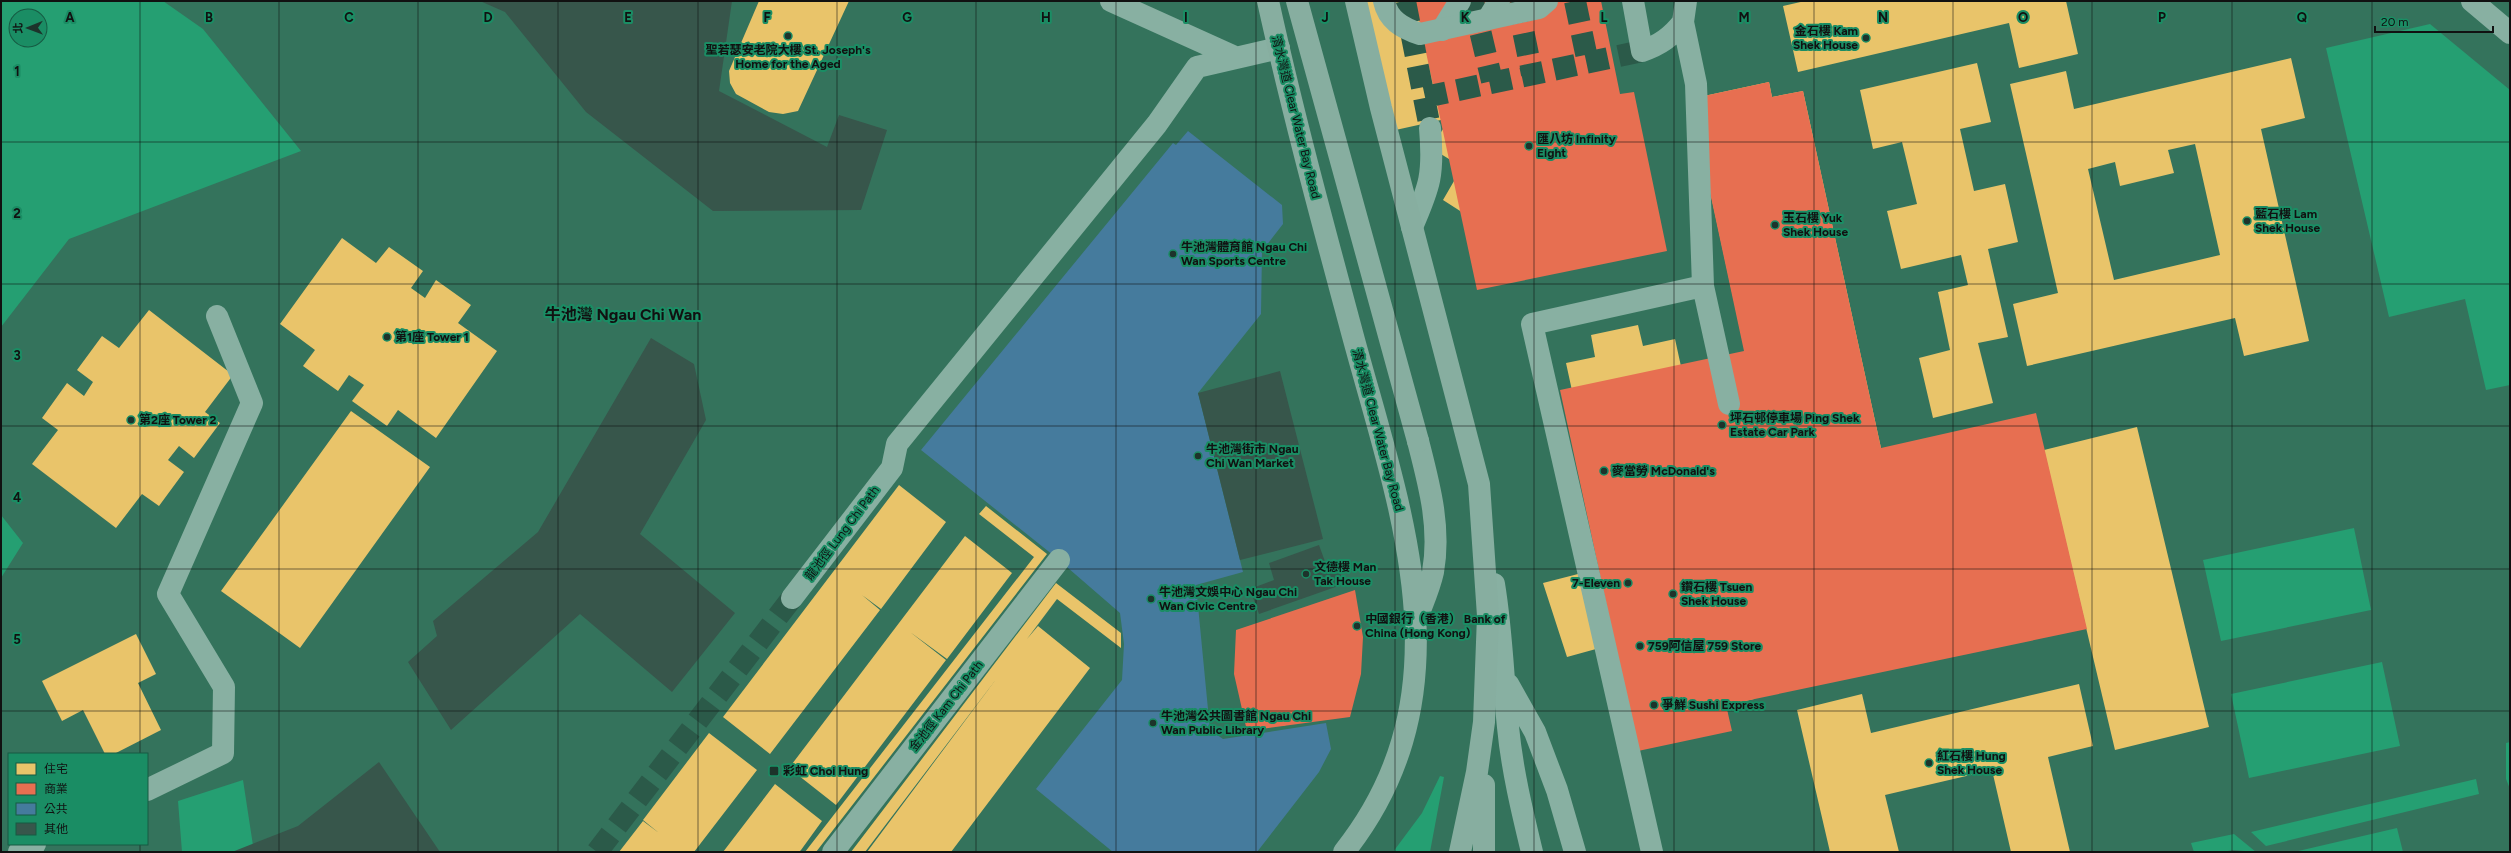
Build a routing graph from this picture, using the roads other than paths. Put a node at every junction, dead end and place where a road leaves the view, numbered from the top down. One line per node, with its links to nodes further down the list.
1 (1111, 1): 16 (street)
2 (1268, 1): 15 (main road, 清水灣道 Clear Water Bay Road)
3 (1297, 1): 25 (main road, bridge)
4 (1356, 1): 18 (main road)
5 (1384, 1): 13 (street, bridge)
6 (1460, 1): 13 (street)
7 (1547, 1): 11 (street, bridge)
8 (1633, 1): 12 (street)
9 (1686, 1): 12 (street)
10 (2472, 1): 14 (street)
11 (1494, 10): 13 (street, bridge)
12 (1683, 22): 19 (street)
13 (1442, 30)
14 (2510, 33)
15 (1279, 48): 16 (street); 25 (main road, 清水灣道 Clear Water Bay Road)
16 (1234, 58): 24 (street, 龍池徑 Lung Chi Path)
17 (1430, 128): 18 (street)
18 (1412, 227): 22 (main road)
19 (1703, 286): 21 (street); 37 (street)
20 (218, 316): 28 (street)
21 (1730, 404)
22 (1479, 484): 26 (street); 27 (main road)
23 (1059, 560): 31 (street, 金池徑 Kam Chi Path)
24 (792, 598)
25 (1417, 620): 32 (main road, 清水灣道 Clear Water Bay Road)
26 (1505, 679): 35 (street); 36 (street)
27 (1484, 722): 33 (main road); 34 (main road)
28 (148, 790)
29 (33, 845): 30 (street)
30 (19, 852)
31 (833, 852)
32 (1344, 852)
33 (1460, 852)
34 (1484, 852)
35 (1532, 852)
36 (1575, 852)
37 (1652, 852)

